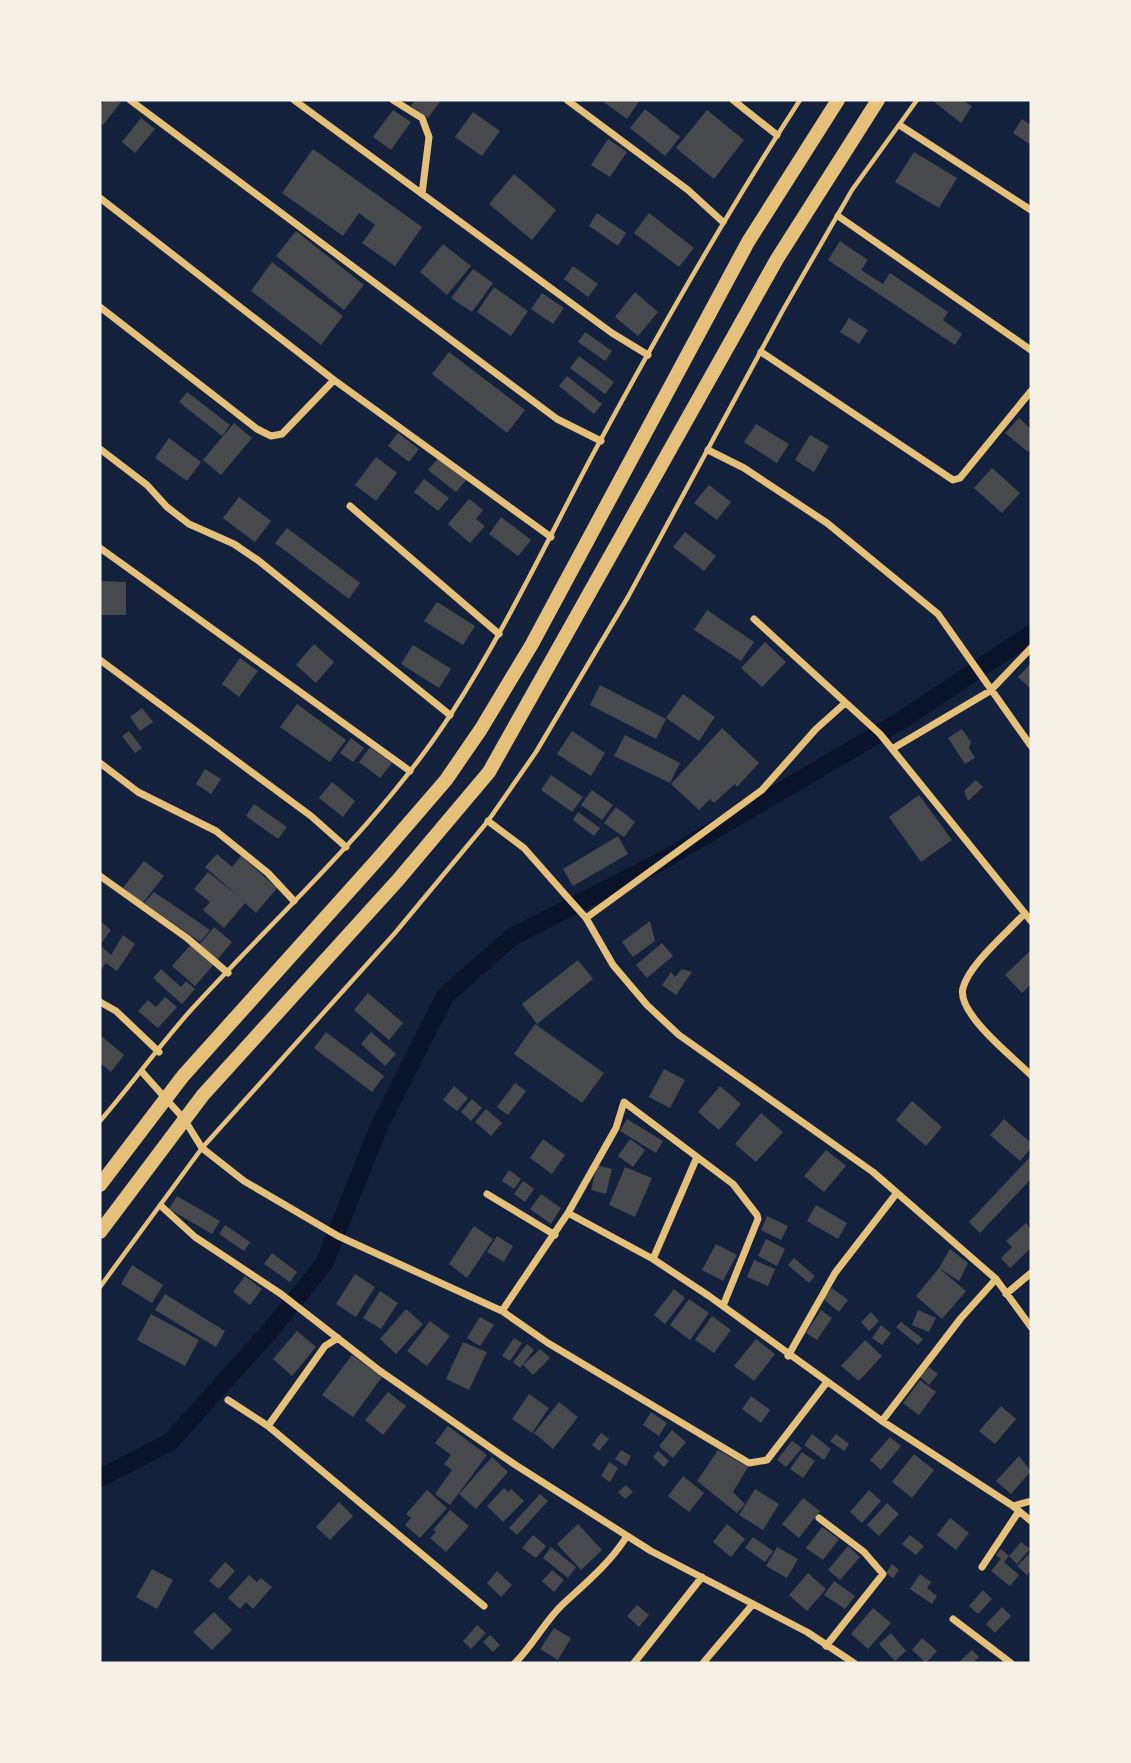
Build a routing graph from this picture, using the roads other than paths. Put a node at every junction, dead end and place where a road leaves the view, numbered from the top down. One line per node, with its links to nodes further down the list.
1 (130, 100): 23 (street)
2 (294, 100): 12 (street)
3 (393, 100): 12 (street)
4 (567, 100): 16 (street)
5 (733, 100): 11 (street)
6 (800, 100): 11 (lane)
7 (838, 100): 52 (highway)
8 (878, 100): 53 (highway)
9 (918, 100): 10 (lane)
10 (901, 126): 14 (street); 15 (lane)
11 (777, 135): 16 (lane)
12 (422, 194): 20 (street)
13 (100, 198): 21 (street)
14 (1031, 210)
15 (838, 216): 18 (street); 19 (lane)
16 (723, 222): 20 (lane)
17 (100, 307): 21 (street)
18 (1031, 350)
19 (761, 352): 22 (street); 25 (lane)
20 (648, 355): 23 (lane)
21 (334, 380): 27 (street)
22 (1031, 391)
23 (601, 441): 27 (lane)
24 (100, 449): 35 (street)
25 (708, 450): 33 (street); 40 (lane)
26 (350, 506): 30 (street)
27 (551, 537): 30 (lane)
28 (100, 548): 39 (street)
29 (754, 619): 34 (street)
30 (499, 634): 35 (lane)
31 (1031, 648): 33 (street)
32 (100, 660): 41 (street)
33 (990, 691): 36 (street); 37 (street)
34 (845, 704): 37 (street); 45 (street)
35 (450, 715): 39 (lane)
36 (1031, 746)
37 (892, 749): 44 (street)
38 (100, 764): 43 (street)
39 (410, 771): 41 (lane)
40 (488, 821): 45 (street); 55 (lane)
41 (346, 847): 43 (lane)
42 (100, 876): 47 (street)
43 (294, 901): 47 (lane)
44 (1025, 913): 46 (street); 51 (street)
45 (586, 918): 59 (street)
46 (1031, 921)
47 (228, 973): 49 (lane)
48 (100, 1002): 49 (street)
49 (159, 1052): 50 (lane)
50 (142, 1072): 52 (street); 54 (lane)
51 (1031, 1075)
52 (165, 1097): 53 (street); 57 (highway)
53 (184, 1119): 55 (street); 62 (highway)
54 (100, 1121)
55 (202, 1148): 60 (lane); 70 (street)
56 (696, 1157): 61 (street); 64 (street); 69 (street)
57 (100, 1185)
58 (487, 1194): 63 (street)
59 (896, 1194): 66 (street); 73 (street)
60 (161, 1206): 67 (lane); 72 (street)
61 (568, 1213): 63 (street); 64 (street)
62 (100, 1231)
63 (555, 1235): 70 (street)
64 (653, 1259): 69 (street)
65 (1031, 1272): 68 (street)
66 (996, 1279): 68 (street); 76 (street)
67 (100, 1287)
68 (1006, 1294): 71 (street)
69 (723, 1306): 73 (street)
70 (502, 1311): 74 (street)
71 (1031, 1327)
72 (338, 1338): 77 (street); 82 (street)
73 (788, 1356): 74 (street)
74 (827, 1382): 76 (street)
75 (228, 1400): 77 (street)
76 (882, 1421): 79 (street)
77 (268, 1426): 86 (street)
78 (1031, 1501): 79 (street)
79 (1016, 1508): 81 (street); 83 (street)
80 (820, 1518): 88 (street)
81 (1031, 1521)
82 (627, 1536): 84 (street); 89 (street)
83 (982, 1567)
84 (702, 1577): 85 (street); 90 (street)
85 (752, 1604): 88 (street); 91 (street)
86 (484, 1606)
87 (953, 1619): 93 (street)
88 (826, 1646): 92 (street)
89 (515, 1663)
90 (634, 1663)
91 (703, 1663)
92 (854, 1663)
93 (1011, 1663)

